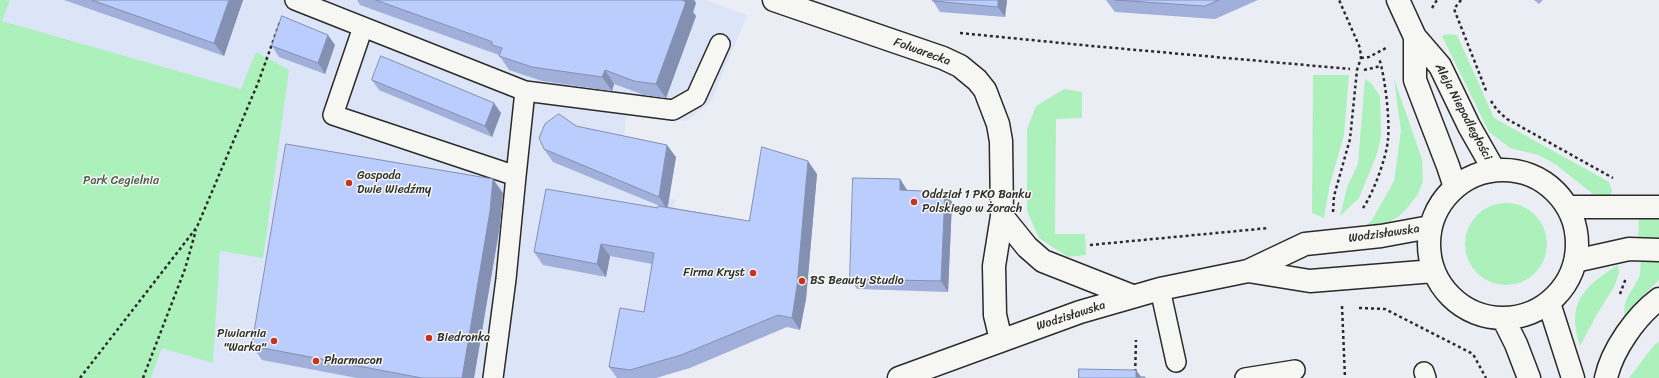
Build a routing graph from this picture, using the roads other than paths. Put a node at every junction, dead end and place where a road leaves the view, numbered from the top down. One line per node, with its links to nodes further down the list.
1 (295, 0): 4 (lane)
2 (774, 0): 13 (street, Folwarecka)
3 (1398, 0): 5 (street, Aleja Niepodległości)
4 (363, 27): 7 (lane); 9 (lane)
5 (1415, 37): 8 (street, Aleja Niepodległości); 10 (street, Aleja Niepodległości)
6 (720, 44): 7 (lane)
7 (525, 91): 9 (lane)
8 (1494, 170): 10 (street); 11 (street)
9 (516, 176): 28 (lane)
10 (1455, 187): 14 (street)
11 (1568, 207): 12 (street); 16 (street)
12 (1659, 207)
13 (1002, 216): 20 (street); 24 (street, Folwarecka)
14 (1430, 227): 17 (street, Wodzisławska); 18 (street)
15 (1659, 250): 16 (street)
16 (1576, 261): 22 (street)
17 (1248, 271): 18 (street, Wodzisławska); 19 (street, Wodzisławska)
18 (1434, 271): 23 (street)
19 (1160, 289): 20 (street, Wodzisławska); 25 (lane)
20 (1132, 296): 24 (street, Wodzisławska)
21 (1659, 299): 33 (street)
22 (1549, 303): 23 (street); 32 (street)
23 (1503, 318): 31 (street)
24 (1001, 340): 27 (street, Wodzisławska)
25 (1176, 362)
26 (1295, 370): 30 (lane)
27 (920, 374): 29 (street, Wodzisławska)
28 (493, 378)
29 (898, 378)
30 (1245, 378)
31 (1529, 378)
32 (1573, 378)
33 (1606, 378)

